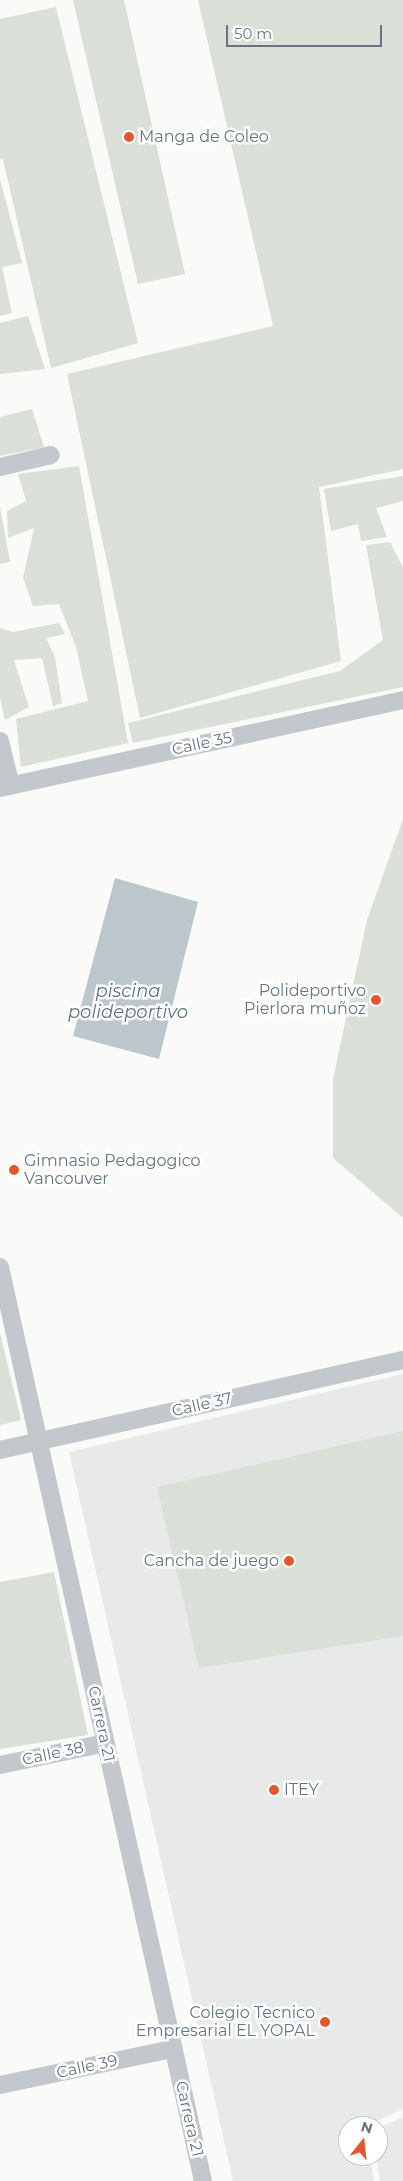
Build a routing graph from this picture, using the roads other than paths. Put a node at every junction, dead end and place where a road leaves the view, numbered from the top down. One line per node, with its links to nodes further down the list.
1 (51, 455): 2 (street)
2 (0, 467)
3 (403, 700): 5 (street, Calle 35)
4 (0, 741): 5 (street)
5 (5, 787)
6 (0, 1267): 8 (street, Carrera 21)
7 (403, 1360): 8 (street, Calle 37)
8 (39, 1441): 9 (street, Calle 37); 10 (street, Carrera 21)
9 (0, 1450)
10 (106, 1742): 11 (street, Calle 38); 12 (street, Carrera 21)
11 (0, 1765)
12 (173, 2049): 13 (street, Calle 39); 14 (street, Carrera 21)
13 (0, 2085)
14 (203, 2181)

